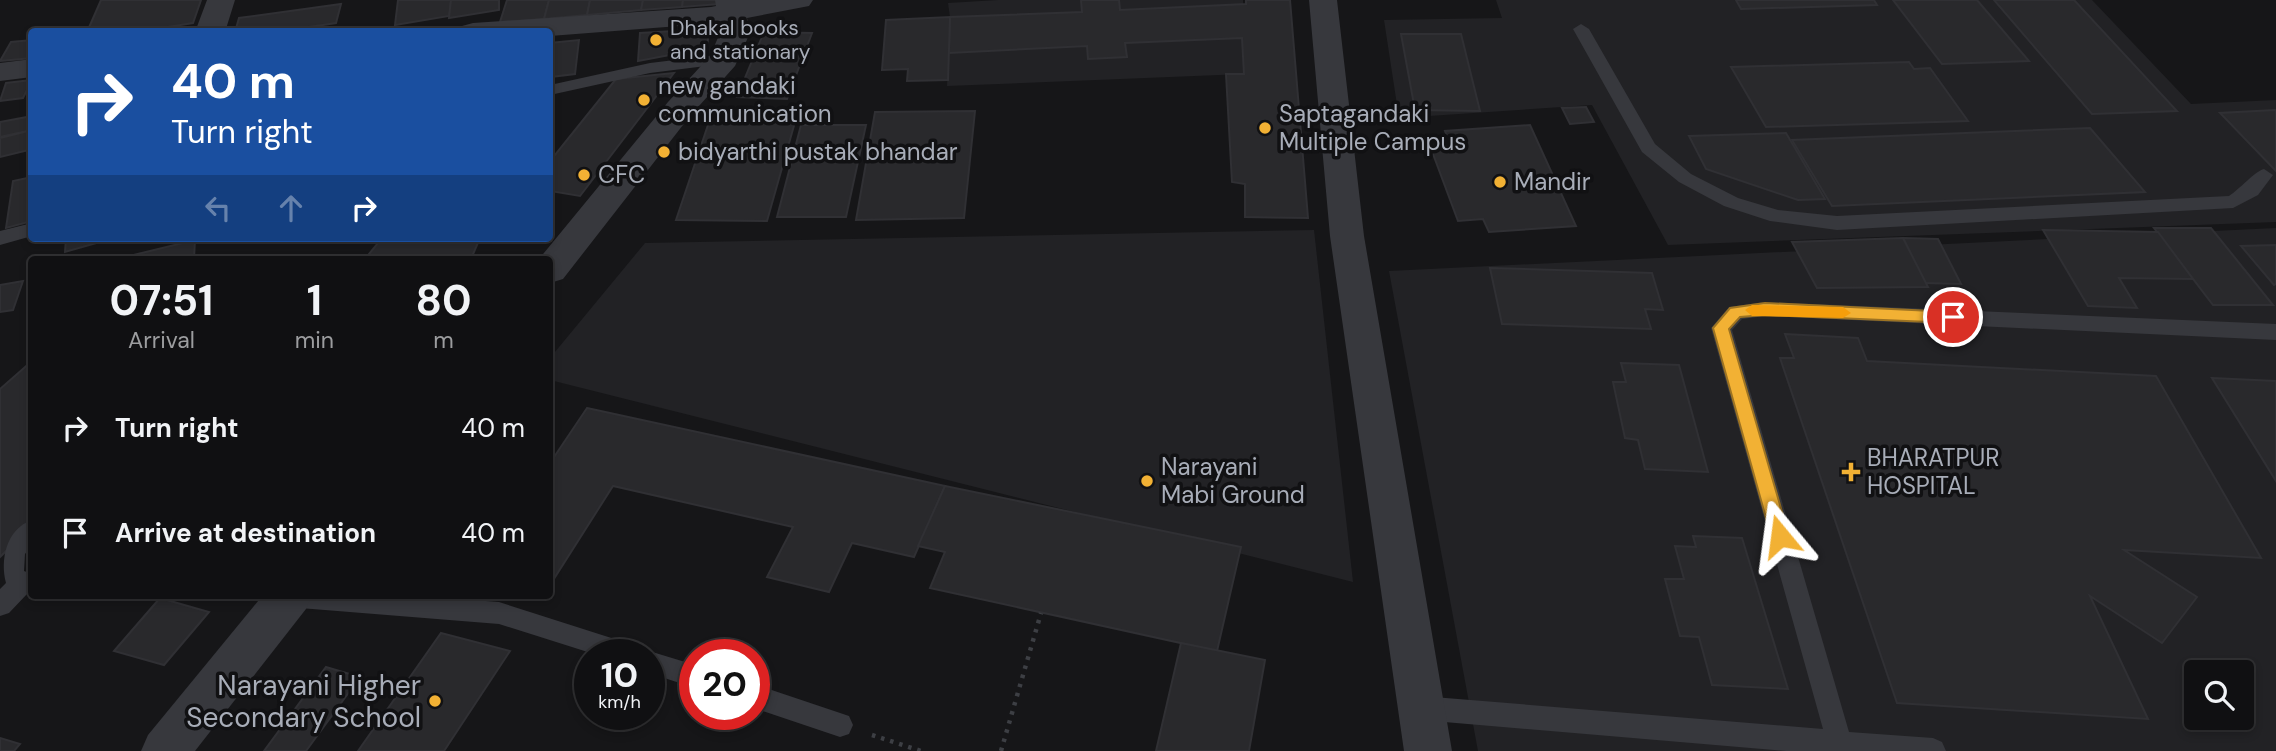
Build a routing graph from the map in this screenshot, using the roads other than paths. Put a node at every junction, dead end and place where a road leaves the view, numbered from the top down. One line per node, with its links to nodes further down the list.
1 (221, 0): 5 (street)
2 (799, 0): 4 (street)
3 (1323, 0): 24 (street)
4 (730, 6): 6 (street); 8 (street)
5 (211, 28)
6 (532, 28)
7 (1581, 29): 12 (lane)
8 (724, 59): 11 (lane); 15 (street)
9 (28, 68): 10 (street)
10 (0, 72)
11 (553, 89)
12 (2264, 175)
13 (28, 230): 14 (lane)
14 (0, 238)
15 (553, 266)
16 (2276, 332): 26 (lane)
17 (28, 534): 18 (lane)
18 (26, 584): 21 (lane)
19 (282, 599): 27 (street)
20 (322, 599): 22 (lane)
21 (0, 605)
22 (580, 639)
23 (770, 701): 25 (lane)
24 (1421, 708): 26 (lane); 28 (street)
25 (841, 724)
26 (1840, 747): 29 (lane)
27 (165, 751)
28 (1429, 751)
29 (1933, 751)

